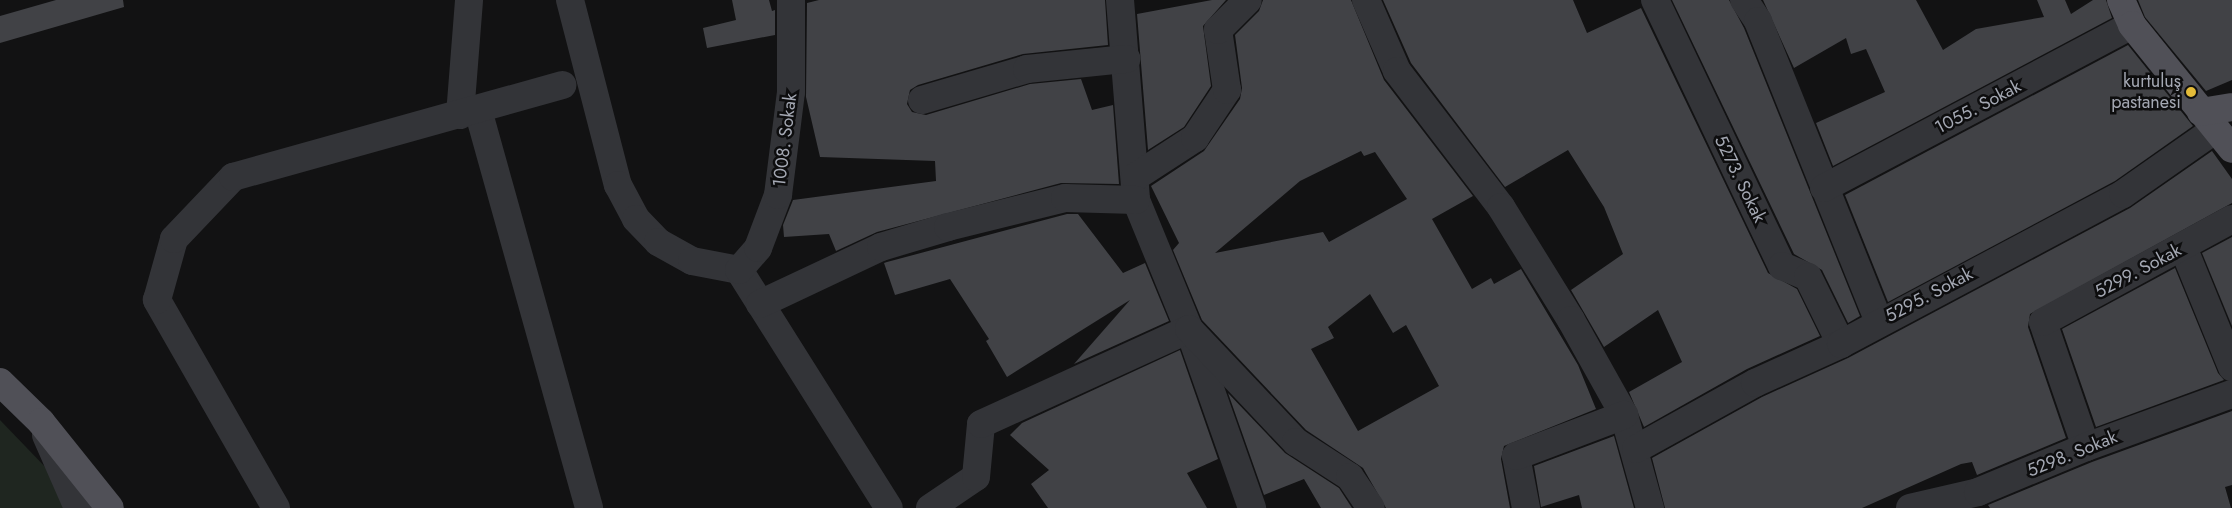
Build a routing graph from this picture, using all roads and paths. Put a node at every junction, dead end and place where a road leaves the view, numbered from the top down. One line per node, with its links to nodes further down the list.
1 (469, 0): 15 (street)
2 (570, 0): 21 (street)
3 (792, 0): 21 (street, 1008. Sokak)
4 (1120, 0): 11 (street)
5 (1248, 0): 17 (street)
6 (1366, 0): 29 (street)
7 (1655, 0): 25 (street, 5273. Sokak)
8 (1744, 0): 18 (street)
9 (2121, 0): 10 (main road)
10 (2132, 25): 16 (main road); 18 (street, 1055. Sokak)
11 (1126, 59): 13 (street); 17 (street)
12 (562, 85): 15 (street)
13 (922, 100)
14 (2232, 107): 16 (main road)
15 (469, 113): 37 (street); 38 (street)
16 (2216, 130): 23 (street, 5295. Sokak)
17 (1136, 188): 22 (street); 24 (street)
18 (1824, 188): 23 (street)
19 (2232, 219): 20 (street, 5299. Sokak)
20 (2183, 248): 26 (street); 31 (street, 5299. Sokak)
21 (739, 270): 22 (street)
22 (760, 304): 39 (street)
23 (1879, 322): 25 (street, 5295. Sokak)
24 (1188, 329): 40 (street); 41 (street); 42 (street)
25 (1841, 344): 32 (street, 5295. Sokak)
26 (2232, 367)
27 (0, 382): 30 (main road)
28 (2232, 394): 31 (street, 5298. Sokak)
29 (1624, 416): 32 (street); 43 (street)
30 (41, 422): 34 (street); 35 (main road); 36 (main road)
31 (2086, 446): 33 (street, 5298. Sokak)
32 (1636, 449): 44 (street)
33 (1979, 500): 45 (street, 5298. Sokak)
34 (78, 508)
35 (88, 508)
36 (110, 508)
37 (276, 508)
38 (589, 508)
39 (888, 508)
40 (930, 508)
41 (1252, 508)
42 (1371, 508)
43 (1526, 508)
44 (1650, 508)
45 (1910, 508)

